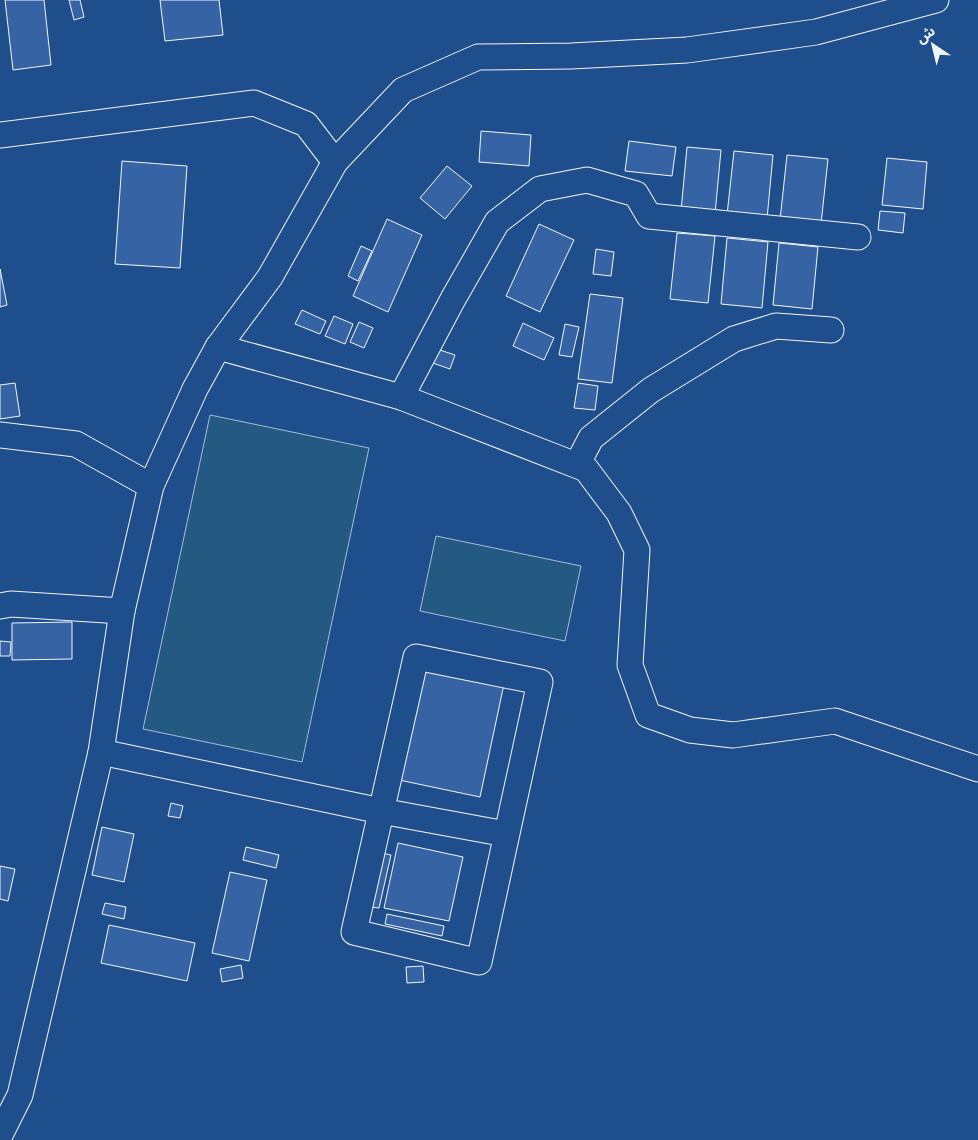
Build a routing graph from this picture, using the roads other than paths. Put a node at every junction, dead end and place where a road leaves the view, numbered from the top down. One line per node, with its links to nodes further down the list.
1 (936, 0): 3 (street)
2 (0, 135): 3 (street)
3 (335, 162): 6 (street)
4 (858, 237): 7 (street)
5 (832, 330): 9 (street)
6 (218, 347): 7 (street); 10 (street)
7 (401, 397): 9 (street)
8 (0, 435): 10 (street)
9 (577, 465): 14 (street)
10 (151, 486): 12 (street)
11 (0, 606): 12 (street)
12 (122, 611): 13 (street)
13 (101, 752): 15 (street); 17 (street)
14 (978, 769)
15 (381, 811): 16 (street); 16 (street); 16 (street)
16 (506, 834)
17 (0, 1135)

